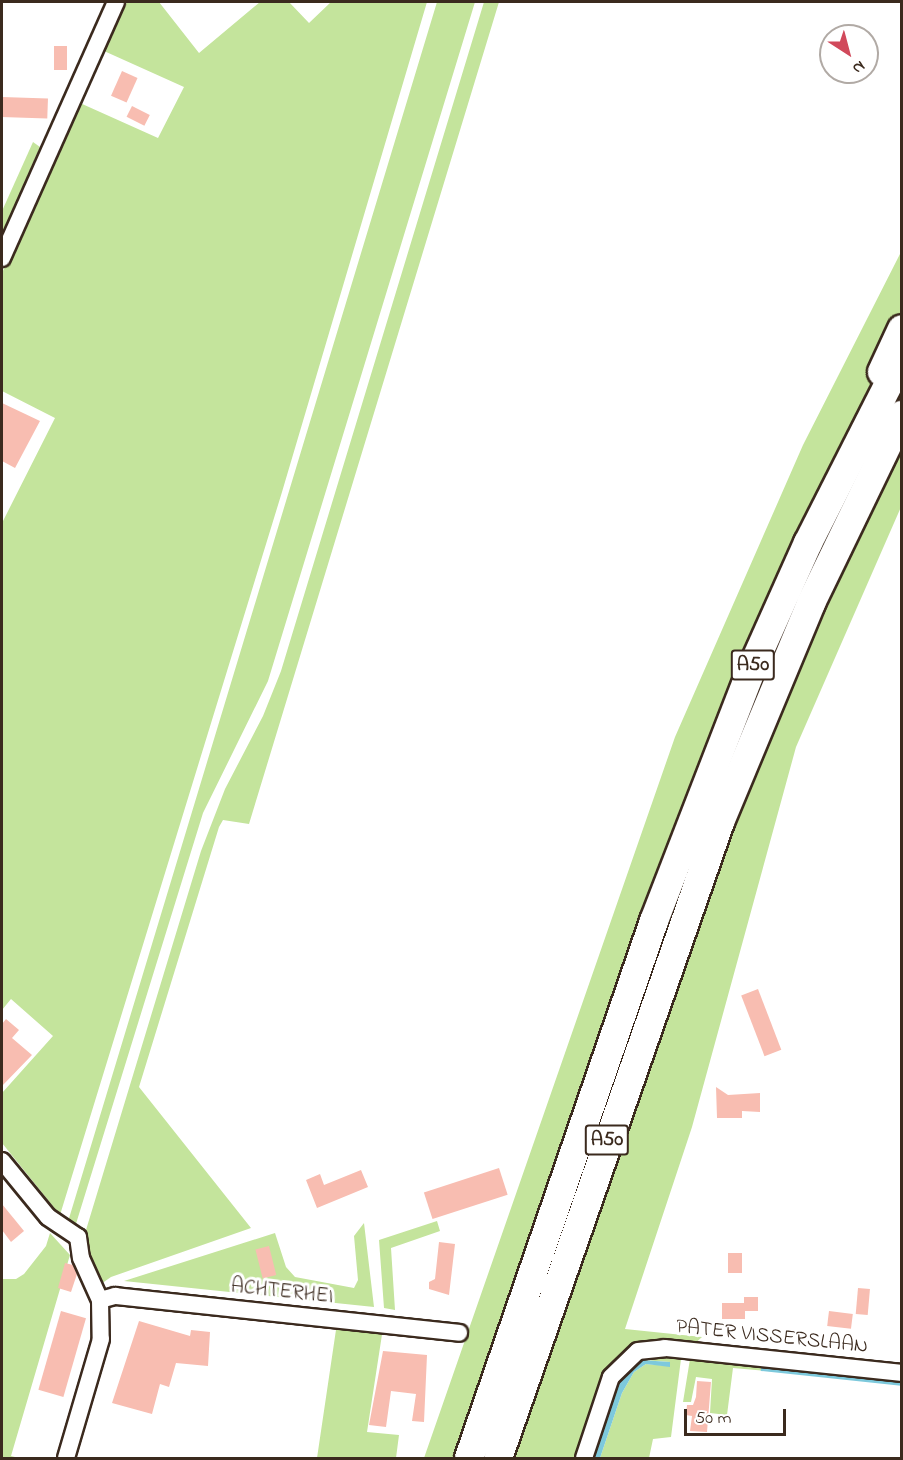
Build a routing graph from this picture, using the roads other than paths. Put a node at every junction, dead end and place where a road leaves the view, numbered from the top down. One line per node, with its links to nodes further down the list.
1 (116, 2): 2 (street)
2 (2, 258)
3 (902, 329): 6 (highway, A50)
4 (902, 358): 6 (highway, A50)
5 (902, 415): 13 (highway, A50)
6 (869, 417): 12 (highway, A50)
7 (2, 1161): 8 (street)
8 (100, 1300): 9 (street, ACHTERHEI); 11 (street)
9 (459, 1333)
10 (902, 1373): 14 (street, PATER VISSERSLAAN)
11 (66, 1458)
12 (469, 1458)
13 (498, 1458)
14 (584, 1458)

